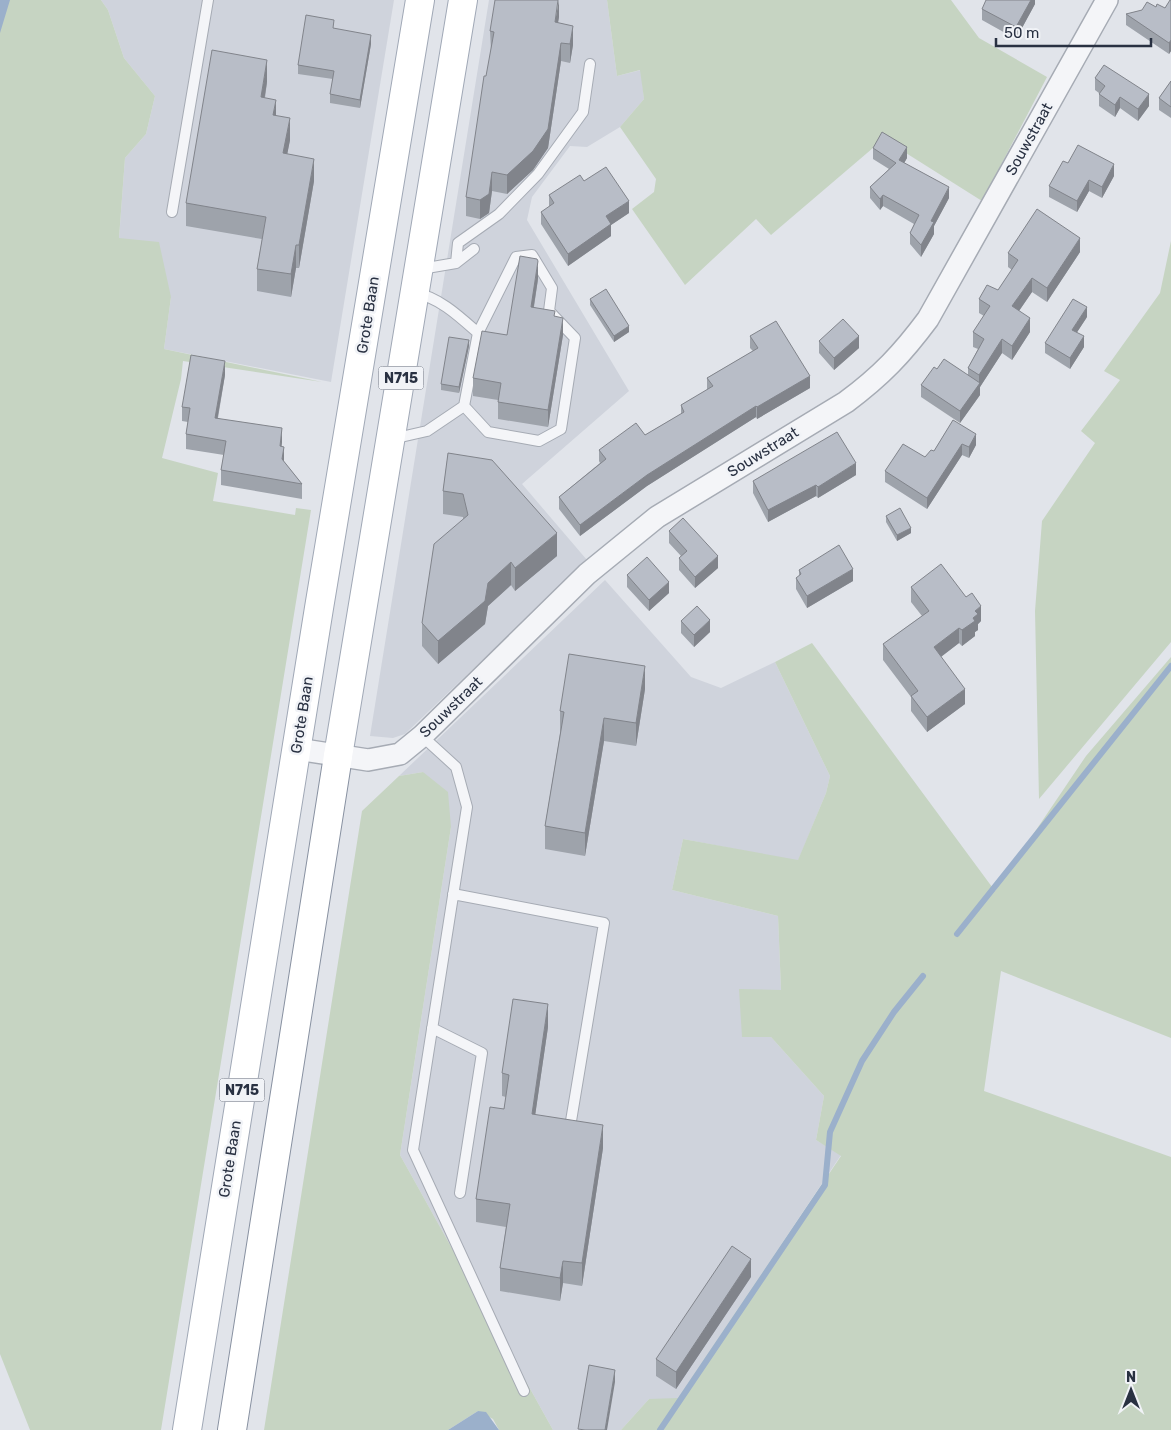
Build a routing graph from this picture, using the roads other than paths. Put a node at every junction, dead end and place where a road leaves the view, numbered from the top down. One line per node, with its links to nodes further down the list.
1 (208, 0): 6 (lane)
2 (420, 0): 14 (main road, Grote Baan / N715)
3 (463, 0): 9 (main road, N715)
4 (1107, 0): 13 (street, Souwstraat)
5 (590, 64): 8 (lane)
6 (172, 212)
7 (474, 249): 8 (lane)
8 (456, 263): 9 (lane)
9 (417, 281): 10 (lane); 12 (main road, N715)
10 (478, 333): 11 (lane); 11 (lane)
11 (464, 406): 12 (lane)
12 (391, 439): 15 (main road, N715)
13 (422, 736): 15 (street, Souwstraat); 16 (lane)
14 (297, 749): 15 (street, Souwstraat); 21 (main road, Grote Baan / N715)
15 (338, 756): 22 (main road, N715)
16 (453, 894): 17 (lane); 18 (lane)
17 (432, 1028): 19 (lane); 20 (lane)
18 (568, 1135)
19 (460, 1193)
20 (524, 1391)
21 (187, 1430)
22 (232, 1430)

